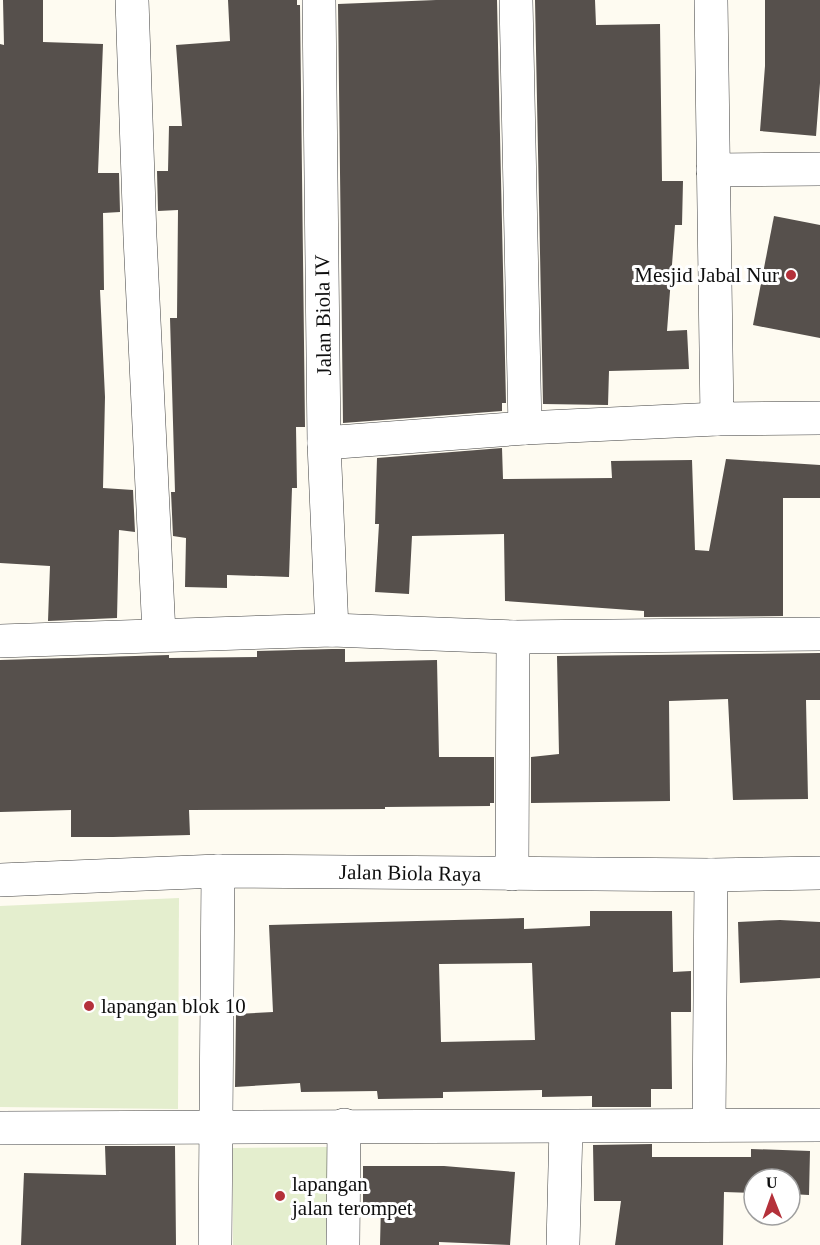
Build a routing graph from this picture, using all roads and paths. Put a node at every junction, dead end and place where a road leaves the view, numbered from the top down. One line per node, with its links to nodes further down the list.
1 (132, 0): 12 (street)
2 (319, 0): 10 (street, Jalan Biola IV)
3 (516, 0): 9 (street)
4 (711, 0): 6 (street)
5 (820, 169): 6 (street)
6 (713, 170): 8 (street)
7 (820, 418): 8 (street)
8 (717, 419): 9 (street)
9 (525, 428): 10 (street)
10 (324, 443): 11 (street, Jalan Biola IV)
11 (332, 630): 12 (street); 14 (street)
12 (159, 634): 15 (street)
13 (820, 634): 14 (street)
14 (513, 637): 18 (street)
15 (0, 641)
16 (218, 871): 18 (street, Jalan Biola Raya); 20 (street, Jalan Biola Raya); 22 (street)
17 (820, 873): 19 (street, Jalan Biola Raya)
18 (512, 874): 19 (street, Jalan Biola Raya)
19 (711, 875): 21 (street)
20 (0, 880)
21 (709, 1123): 24 (street); 25 (street)
22 (215, 1125): 23 (street); 26 (street); 27 (street)
23 (344, 1125): 25 (street); 28 (street)
24 (820, 1125)
25 (566, 1127): 29 (street)
26 (0, 1128)
27 (215, 1245)
28 (344, 1245)
29 (563, 1245)

